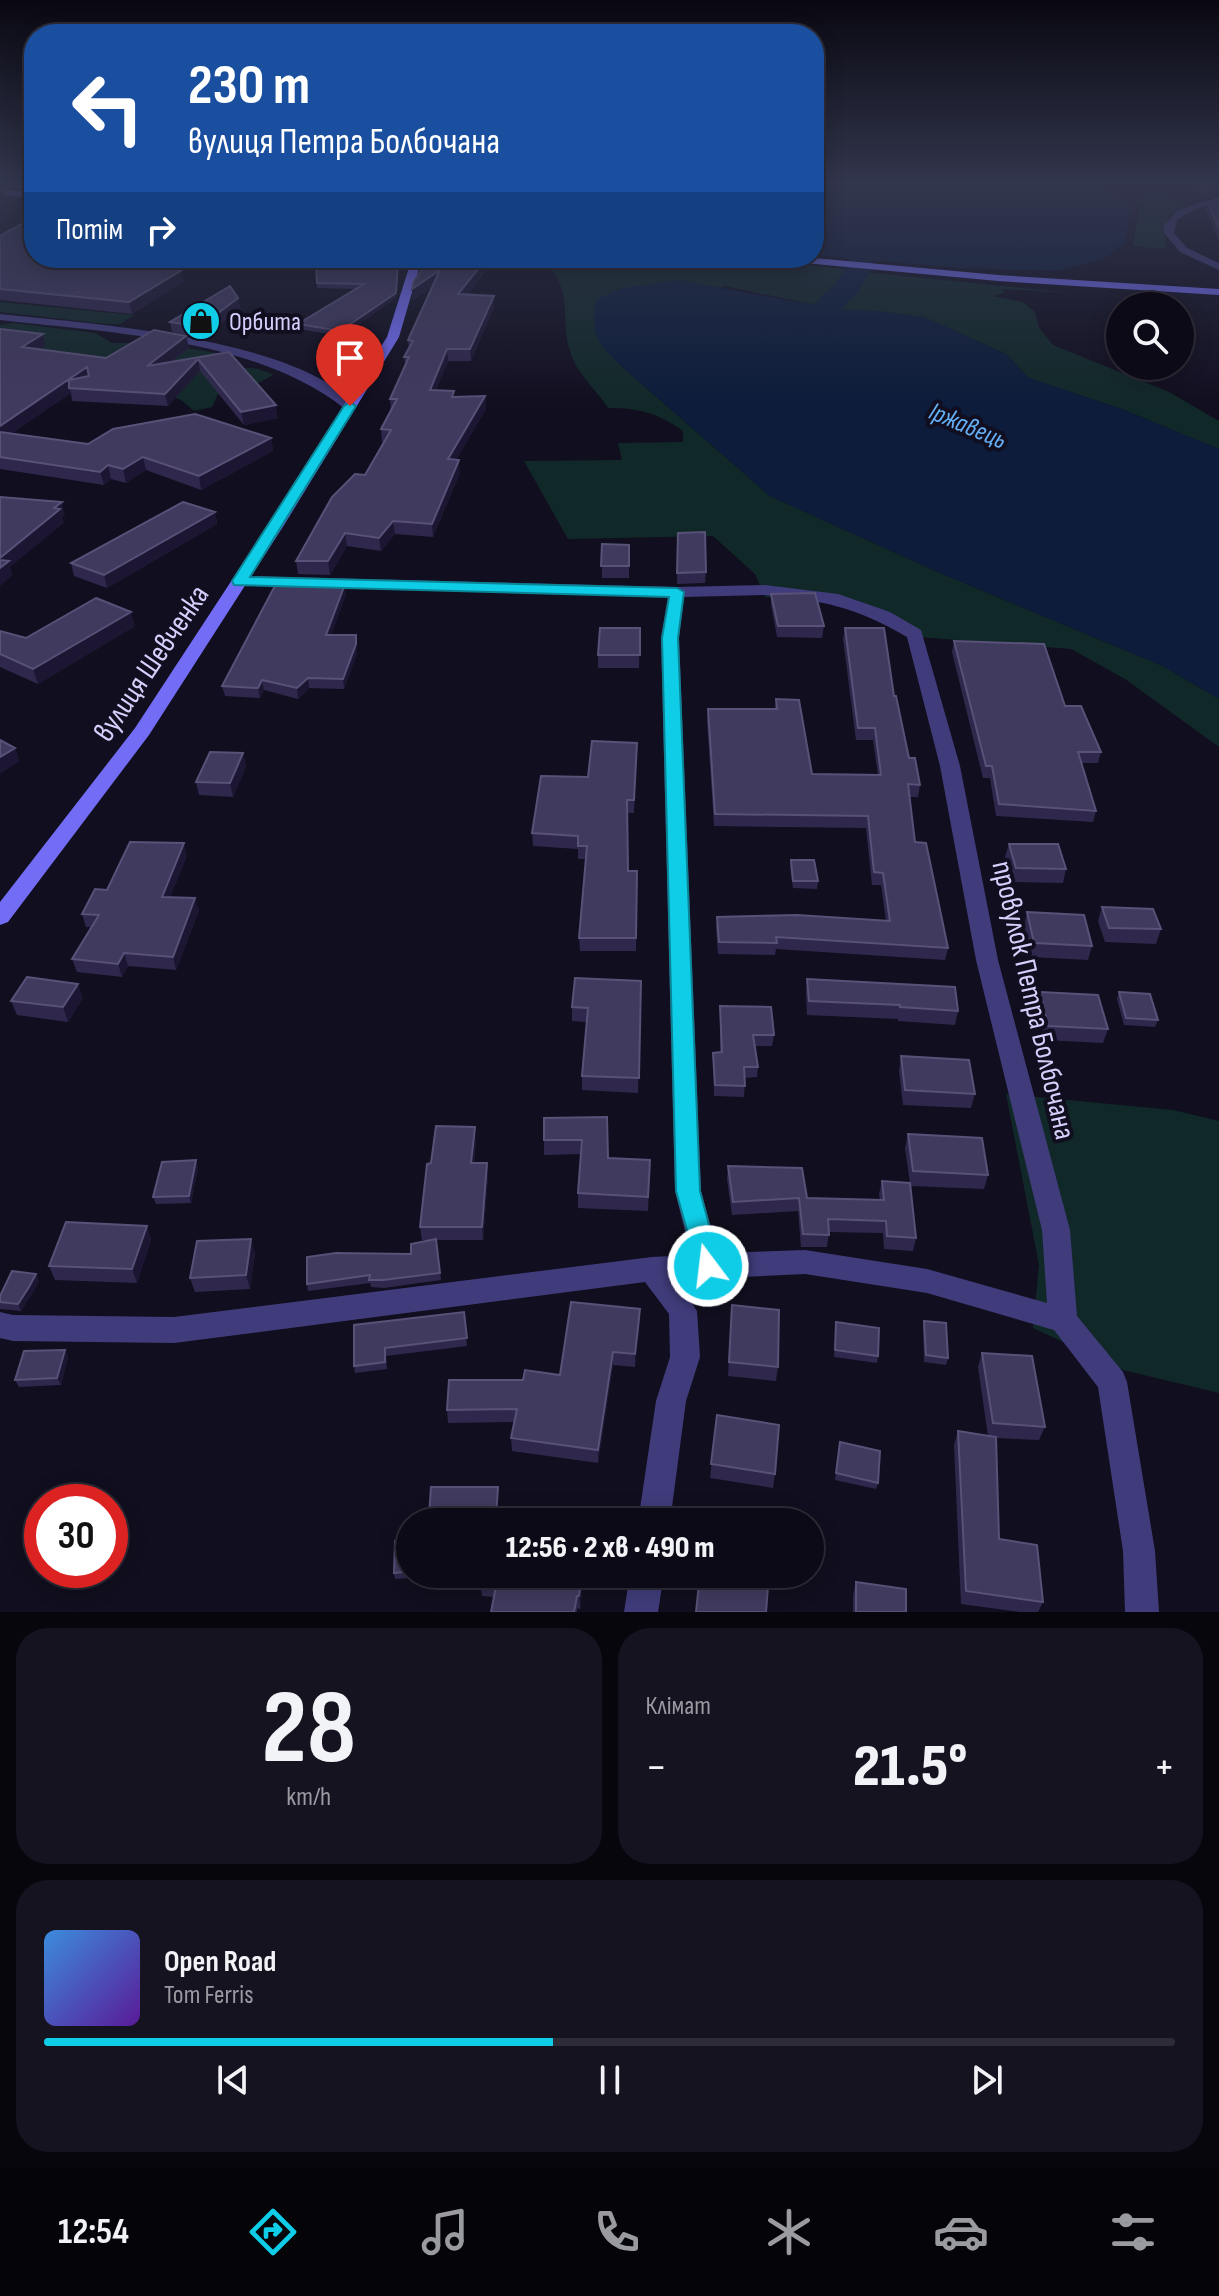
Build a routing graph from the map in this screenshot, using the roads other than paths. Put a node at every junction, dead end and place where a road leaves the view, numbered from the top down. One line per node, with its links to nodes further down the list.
1 (1198, 256): 3 (street)
2 (824, 262): 5 (street)
3 (1219, 267)
4 (414, 268): 7 (street, вулиця Шевченка)
5 (1218, 291)
6 (0, 317): 7 (street)
7 (350, 406): 8 (street, вулиця Шевченка)
8 (240, 581): 9 (street); 10 (street, вулиця Шевченка)
9 (677, 592): 11 (street); 13 (street, провулок Петра Болбочана)
10 (0, 917)
11 (708, 1266): 12 (street); 13 (street)
12 (652, 1269): 14 (street); 15 (street)
13 (1063, 1320): 18 (street)
14 (0, 1325)
15 (656, 1508)
16 (645, 1588): 17 (street)
17 (641, 1612)
18 (1142, 1612)

